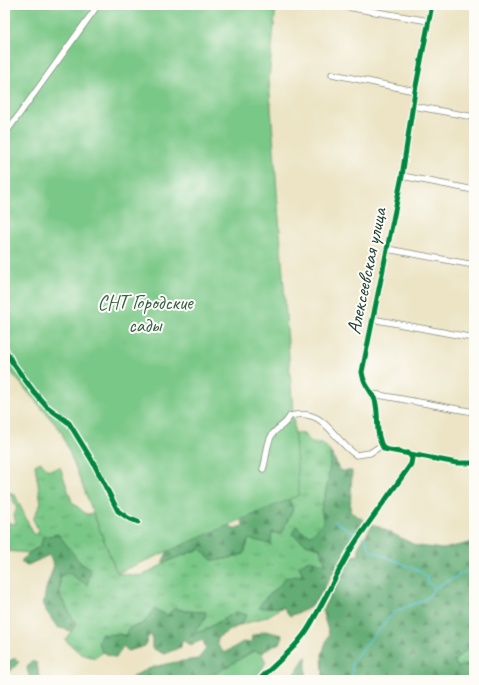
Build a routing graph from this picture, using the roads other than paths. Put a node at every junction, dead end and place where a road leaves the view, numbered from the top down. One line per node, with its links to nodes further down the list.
1 (98, 5): 9 (street)
2 (335, 5): 4 (street)
3 (432, 5): 4 (street, Алексеевская улица)
4 (429, 21): 6 (street, Алексеевская улица)
5 (332, 74): 6 (street)
6 (415, 91): 7 (street, Алексеевская улица)
7 (413, 106): 8 (street); 10 (street, Алексеевская улица)
8 (474, 117)
9 (5, 134)
10 (402, 176): 11 (street); 12 (street, Алексеевская улица)
11 (474, 190)
12 (387, 249): 13 (street); 14 (street, Алексеевская улица)
13 (474, 265)
14 (372, 319): 15 (street); 17 (street, Алексеевская улица)
15 (474, 338)
16 (5, 349): 23 (street)
17 (373, 394): 18 (street); 19 (street, Алексеевская улица)
18 (474, 412)
19 (382, 445): 20 (street); 22 (street)
20 (408, 453): 21 (street); 24 (street)
21 (474, 463)
22 (263, 469)
23 (138, 522)
24 (260, 680)

